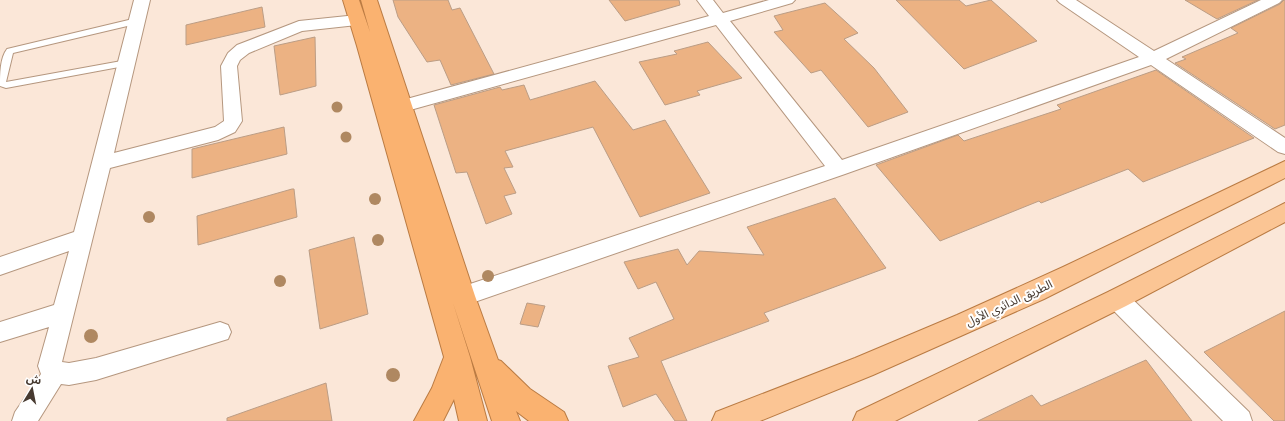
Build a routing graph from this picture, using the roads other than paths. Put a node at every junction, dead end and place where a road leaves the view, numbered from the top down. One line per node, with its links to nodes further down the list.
1 (142, 0): 9 (street)
2 (369, 0): 12 (highway)
3 (705, 0): 8 (street)
4 (787, 0): 8 (street)
5 (1065, 0): 10 (street)
6 (1274, 0): 10 (street)
7 (354, 10): 14 (street); 25 (highway)
8 (719, 18): 12 (street); 15 (street)
9 (137, 21): 11 (street); 11 (lane)
10 (1152, 59): 13 (street); 15 (street)
11 (127, 63): 14 (street)
12 (403, 106): 20 (highway)
13 (1285, 147)
14 (102, 163): 18 (street)
15 (838, 169): 20 (street)
16 (1285, 169): 34 (main road, الطريق الدائري الأول)
17 (1285, 212): 21 (main road)
18 (83, 237): 19 (street); 22 (street)
19 (0, 266)
20 (463, 296): 26 (highway)
21 (1117, 298): 28 (main road); 35 (street)
22 (64, 312): 23 (street); 27 (street)
23 (0, 332)
24 (220, 332): 27 (street)
25 (457, 356): 30 (highway); 31 (highway)
26 (484, 361): 32 (highway); 33 (highway)
27 (55, 373): 29 (street)
28 (874, 420)
29 (24, 421)
30 (428, 421)
31 (473, 421)
32 (506, 421)
33 (554, 421)
34 (726, 421)
35 (1240, 421)

